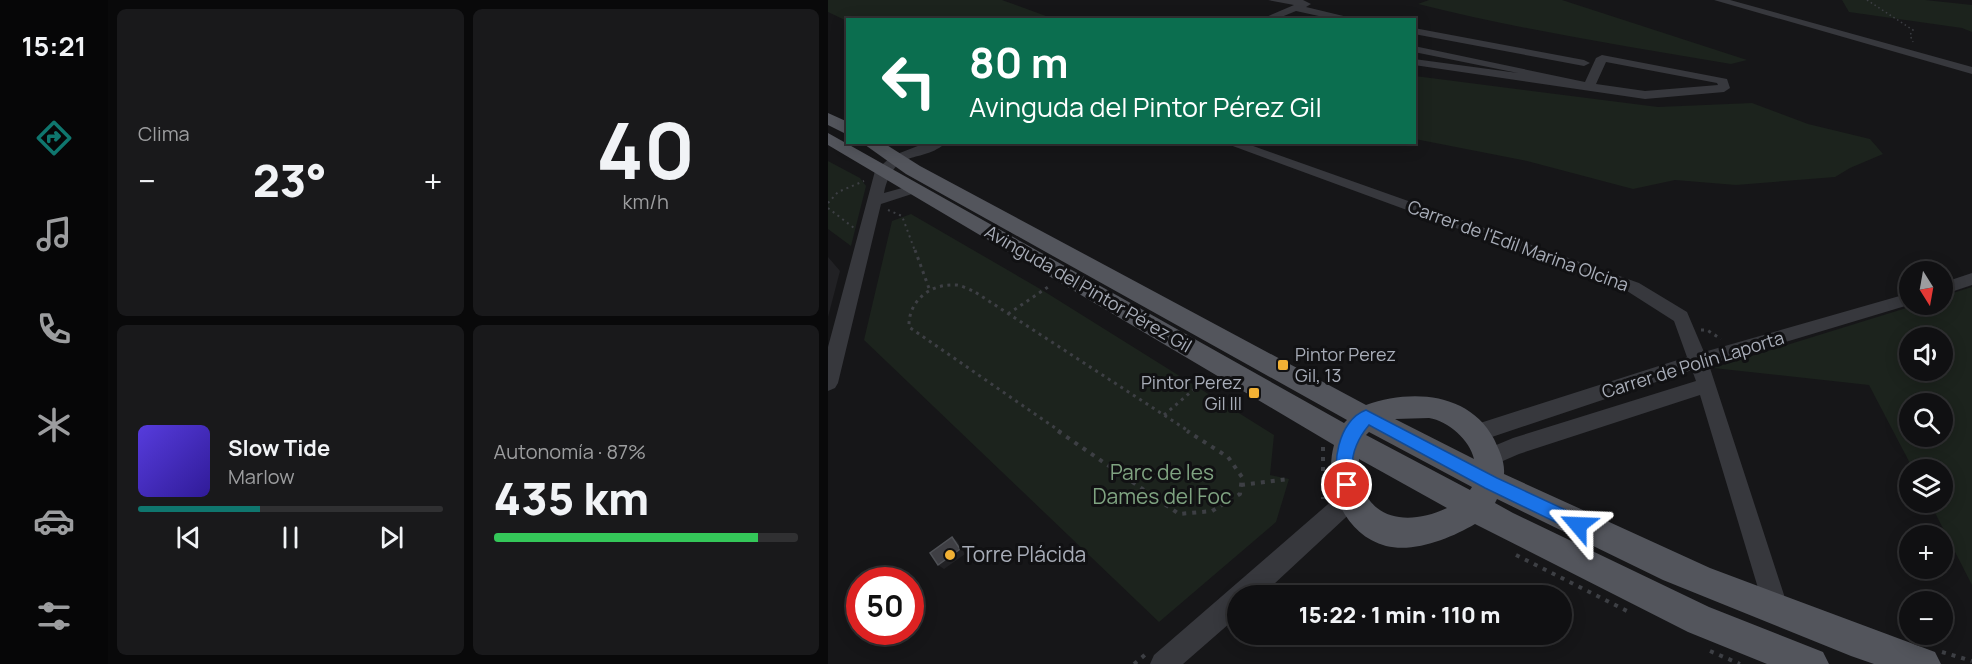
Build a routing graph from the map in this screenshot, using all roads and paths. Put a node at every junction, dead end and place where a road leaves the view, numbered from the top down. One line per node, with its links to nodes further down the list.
1 (1273, 0): 4 (street)
2 (1719, 0): 13 (street)
3 (1867, 0): 9 (path)
4 (1312, 2): 5 (street)
5 (1295, 8): 6 (street); 7 (street)
6 (1269, 18)
7 (1345, 18)
8 (1416, 31): 12 (street)
9 (1913, 47)
10 (1416, 50): 11 (street)
11 (1416, 62)
12 (1584, 63)
13 (1972, 71)
14 (828, 118): 15 (main road)
15 (846, 129)
16 (828, 138): 20 (main road, Avinguda del Pintor Pérez Gil)
17 (870, 144): 20 (main road, Avinguda del Pintor Pérez Gil)
18 (937, 144): 20 (street)
19 (1233, 144): 30 (street, Carrer de l'Edil Marina Olcina)
20 (883, 170): 21 (main road, Avinguda del Pintor Pérez Gil); 22 (path); 23 (street); 35 (main road, Avinguda del Pintor Pérez Gil)
21 (913, 189): 23 (street); 35 (main road, Avinguda del Pintor Pérez Gil)
22 (828, 203)
23 (881, 206): 28 (path); 32 (street)
24 (828, 208): 25 (path)
25 (855, 229)
26 (1972, 279): 27 (street)
27 (1953, 285)
28 (930, 291): 34 (path); 38 (path)
29 (1899, 302): 30 (street, Carrer de Polín Laporta)
30 (1698, 361): 33 (street, Carrer de l'Edil Marina Olcina); 36 (street, Carrer de Polín Laporta)
31 (1207, 378): 34 (path)
32 (828, 383)
33 (1707, 385): 36 (street, Carrer de Polín Laporta); 43 (street, Carrer de l'Edil Marina Olcina)
34 (1164, 415): 38 (path)
35 (1346, 434): 36 (main road, Avinguda del Pintor Pérez Gil); 36 (main road, Avinguda del Pintor Pérez Gil); 39 (main road); 39 (path)
36 (1483, 471): 39 (main road); 43 (main road, Avinguda del Pintor Pérez Gil); 46 (main road, Avinguda del Pintor Pérez Gil)
37 (1289, 479): 38 (path)
38 (1241, 485)
39 (1342, 508): 41 (street)
40 (1512, 553): 44 (path)
41 (1254, 585)
42 (1227, 609): 47 (street)
43 (1774, 611): 50 (main road, Avinguda del Pintor Pérez Gil)
44 (1638, 617)
45 (1699, 646): 48 (path)
46 (1771, 657): 49 (main road, Avinguda del Pintor Pérez Gil)
47 (1163, 664)
48 (1740, 664)
49 (1811, 664)
50 (1923, 664)

